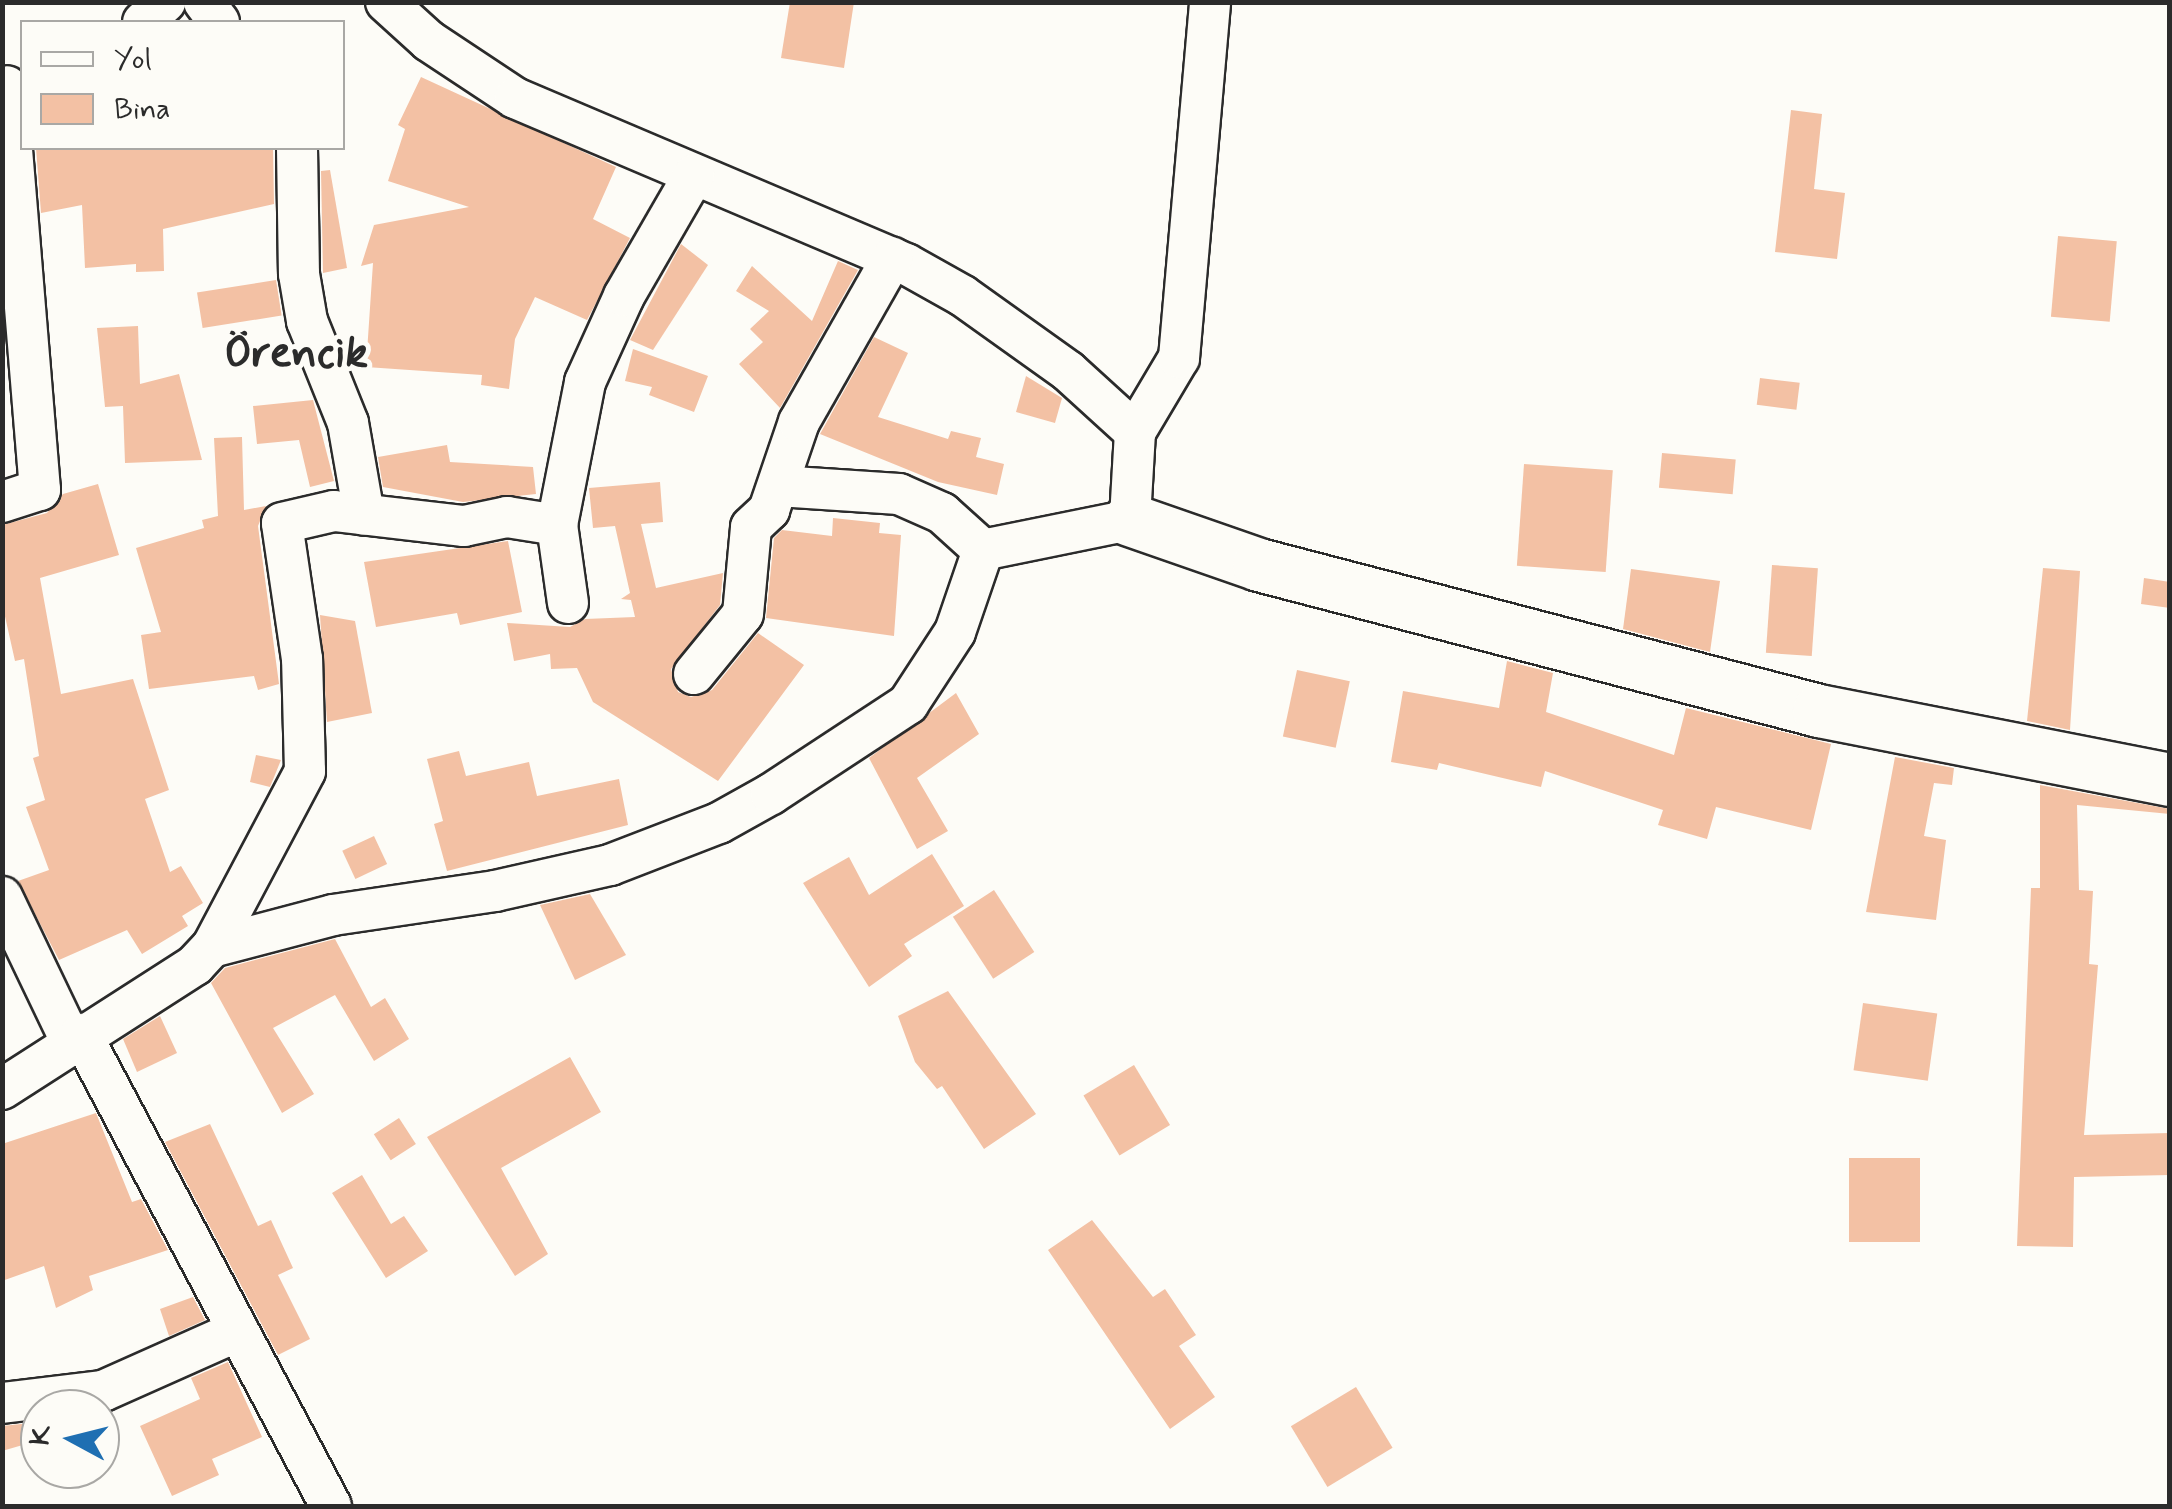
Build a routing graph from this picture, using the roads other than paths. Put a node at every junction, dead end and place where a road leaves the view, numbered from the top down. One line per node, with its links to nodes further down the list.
1 (164, 2): 4 (street)
2 (386, 2): 7 (street)
3 (1210, 2): 9 (street)
4 (145, 20)
5 (11, 84): 11 (street)
6 (296, 150): 12 (street)
7 (694, 175): 8 (street); 14 (street)
8 (892, 258): 9 (street); 10 (street)
9 (1136, 432): 13 (street)
10 (778, 486): 15 (street); 17 (street)
11 (2, 502)
12 (364, 515): 14 (street); 20 (street)
13 (1130, 520): 15 (street); 18 (street)
14 (557, 524): 16 (street)
15 (983, 550): 20 (street)
16 (568, 603)
17 (694, 674)
18 (2170, 780)
19 (2, 898): 21 (street)
20 (212, 946): 21 (street)
21 (76, 1037): 22 (street); 23 (street)
22 (2, 1089)
23 (238, 1331): 24 (street); 25 (street)
24 (2, 1404)
25 (331, 1506)

